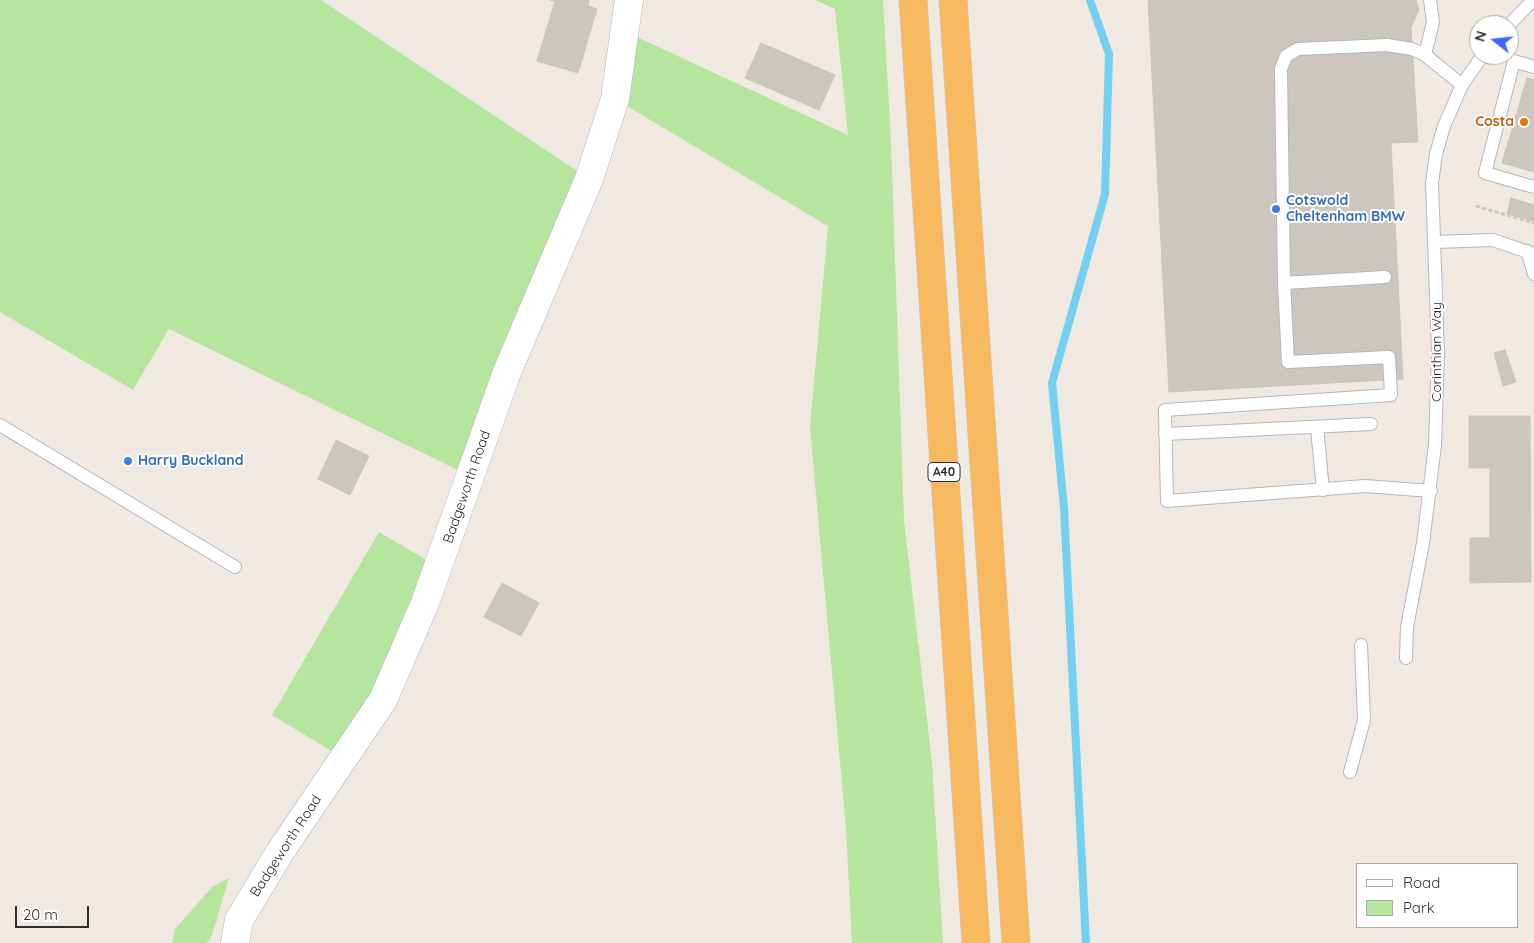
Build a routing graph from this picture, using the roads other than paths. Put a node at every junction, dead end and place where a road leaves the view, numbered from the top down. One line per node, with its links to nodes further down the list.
1 (629, 0): 27 (street, Badgeworth Road)
2 (913, 0): 28 (highway, A40)
3 (953, 0): 29 (highway)
4 (1430, 0): 7 (lane)
5 (1533, 0): 6 (lane)
6 (1519, 15)
7 (1425, 55): 10 (lane); 16 (lane)
8 (1476, 65): 10 (lane, Corinthian Way)
9 (1534, 67): 11 (lane)
10 (1462, 85): 12 (lane, Corinthian Way)
11 (1534, 187)
12 (1435, 242): 13 (lane); 22 (lane, Corinthian Way)
13 (1530, 253): 14 (lane)
14 (1534, 274)
15 (1386, 277): 16 (lane)
16 (1284, 283): 20 (lane)
17 (1371, 424): 19 (lane)
18 (0, 425): 23 (lane)
19 (1317, 428): 20 (lane); 21 (lane)
20 (1165, 434): 21 (lane)
21 (1323, 490): 22 (lane)
22 (1431, 491): 25 (lane, Corinthian Way)
23 (235, 567)
24 (1361, 645): 26 (lane)
25 (1406, 658)
26 (1350, 772)
27 (235, 943)
28 (976, 943)
29 (1016, 943)

